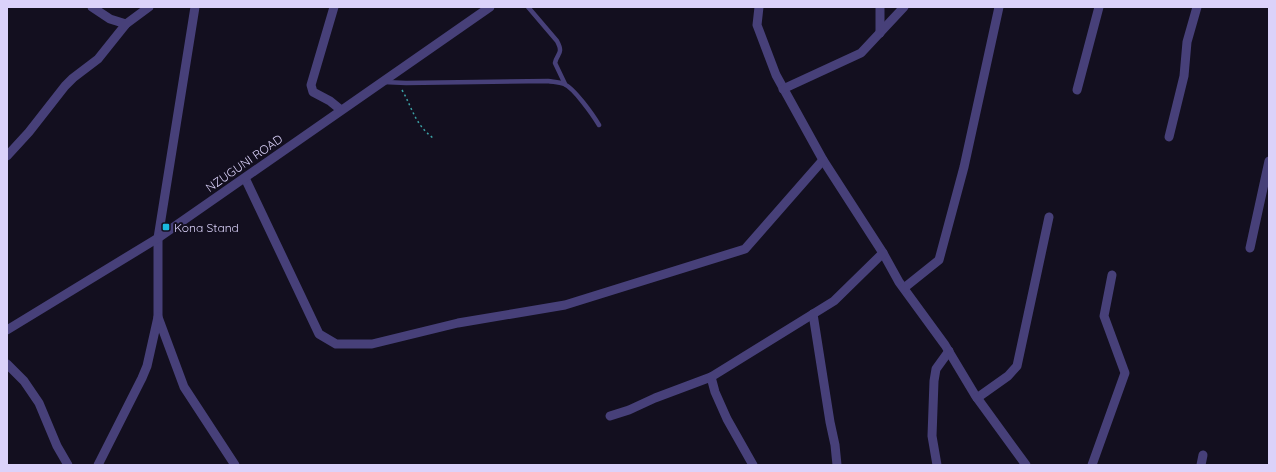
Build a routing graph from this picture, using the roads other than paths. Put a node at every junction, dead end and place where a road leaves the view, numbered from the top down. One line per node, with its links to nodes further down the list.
1 (92, 7): 13 (street)
2 (149, 7): 13 (street)
3 (196, 7): 27 (street)
4 (334, 7): 19 (street)
5 (490, 7): 15 (street, NZUGUNI ROAD)
6 (528, 7): 16 (lane)
7 (759, 7): 17 (street)
8 (880, 7): 14 (street)
9 (904, 7): 14 (street)
10 (999, 7): 31 (street)
11 (1098, 7): 18 (street)
12 (1197, 7): 21 (street)
13 (126, 24): 22 (street)
14 (880, 33): 17 (street)
15 (382, 81): 16 (lane); 19 (street, NZUGUNI ROAD)
16 (565, 84): 20 (lane)
17 (783, 89): 23 (street)
18 (1078, 90)
19 (341, 110): 25 (street, NZUGUNI ROAD)
20 (599, 126)
21 (1169, 137)
22 (7, 156)
23 (823, 160): 25 (street); 29 (street)
24 (1269, 161): 28 (street)
25 (245, 178): 27 (street, NZUGUNI ROAD)
26 (1049, 217): 38 (street)
27 (158, 238): 33 (street); 34 (street, NZUGUNI ROAD)
28 (1250, 248)
29 (883, 253): 31 (street); 32 (street)
30 (1112, 275): 48 (street)
31 (904, 288): 35 (street)
32 (813, 314): 37 (street); 45 (street)
33 (158, 317): 42 (street); 43 (street)
34 (7, 330)
35 (949, 351): 38 (street); 46 (street)
36 (7, 364): 41 (street)
37 (711, 377): 39 (street); 44 (street)
38 (977, 398): 47 (street)
39 (610, 416)
40 (1203, 455): 49 (street)
41 (68, 465)
42 (98, 465)
43 (235, 465)
44 (753, 465)
45 (837, 465)
46 (937, 465)
47 (1026, 465)
48 (1092, 465)
49 (1201, 465)

